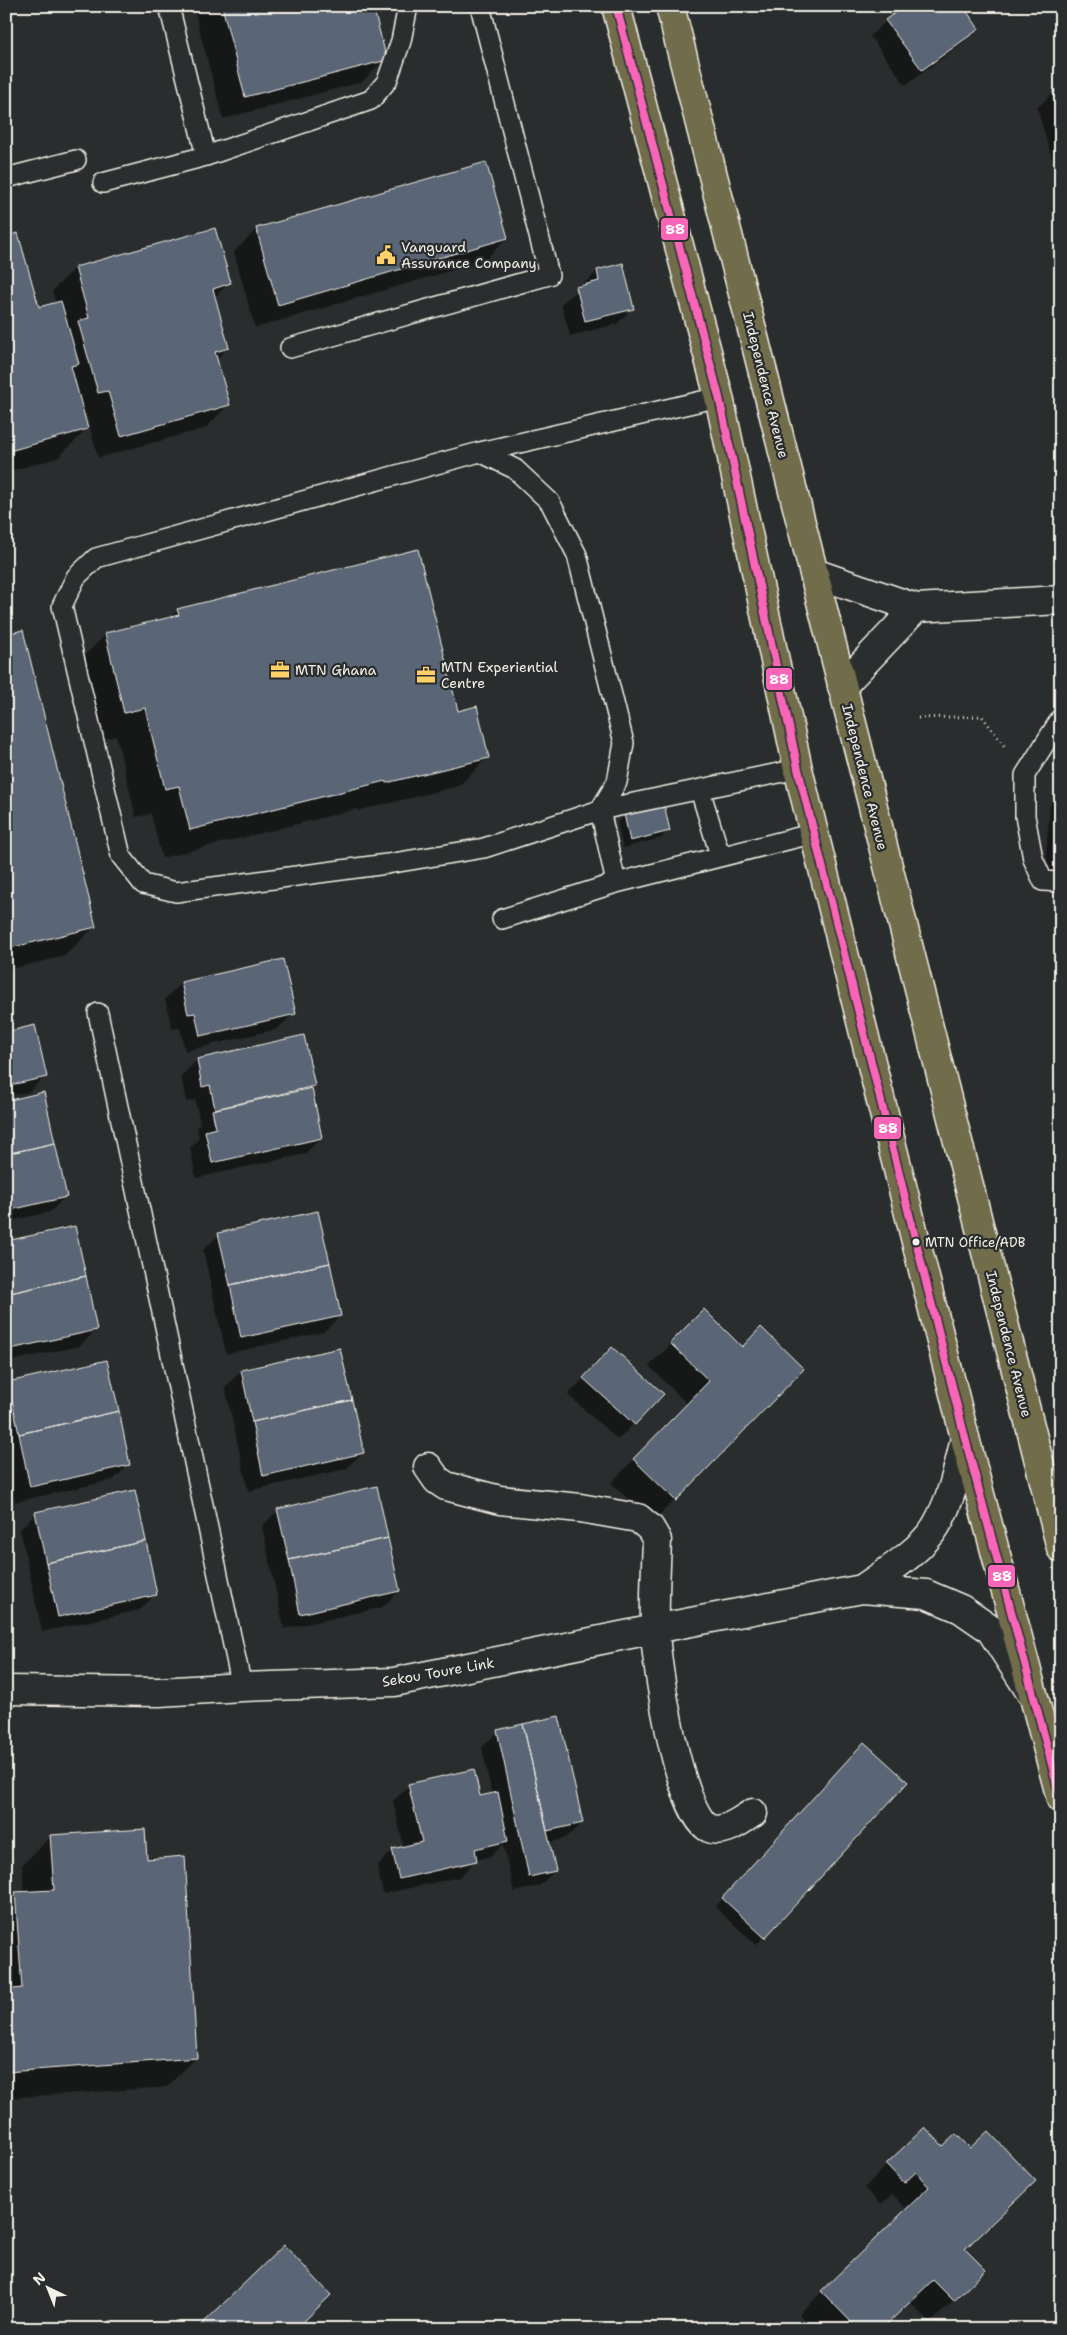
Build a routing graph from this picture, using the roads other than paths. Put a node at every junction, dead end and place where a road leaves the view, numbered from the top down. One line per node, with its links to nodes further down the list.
1 (169, 6): 6 (lane)
2 (408, 6): 6 (lane)
3 (480, 6): 10 (lane)
4 (616, 6): 11 (main road)
5 (670, 6): 13 (main road, Independence Avenue)
6 (206, 156): 9 (lane)
7 (76, 160): 8 (lane)
8 (6, 178)
9 (103, 182)
10 (290, 348)
11 (719, 397): 12 (lane); 18 (main road)
12 (480, 452): 20 (lane); 20 (lane)
13 (814, 573): 15 (street); 16 (main road, Independence Avenue)
14 (1061, 600): 15 (street)
15 (916, 608): 16 (street)
16 (842, 686): 29 (main road, Independence Avenue)
17 (1061, 718): 23 (lane)
18 (798, 768): 19 (lane); 21 (main road)
19 (700, 790): 20 (lane); 22 (lane)
20 (600, 810): 24 (lane)
21 (815, 833): 22 (lane); 27 (main road)
22 (720, 856): 24 (lane)
23 (1061, 882)
24 (616, 883): 25 (lane)
25 (502, 918)
26 (98, 1012): 32 (lane)
27 (965, 1438): 30 (street, Sekou Toure Link); 34 (main road)
28 (428, 1467): 31 (street)
29 (1061, 1548)
30 (862, 1589): 31 (street, Sekou Toure Link); 34 (street, Sekou Toure Link)
31 (655, 1629): 32 (street, Sekou Toure Link); 36 (street)
32 (242, 1687): 33 (street, Sekou Toure Link)
33 (6, 1690)
34 (1031, 1694): 35 (main road)
35 (1061, 1799)
36 (754, 1812)

